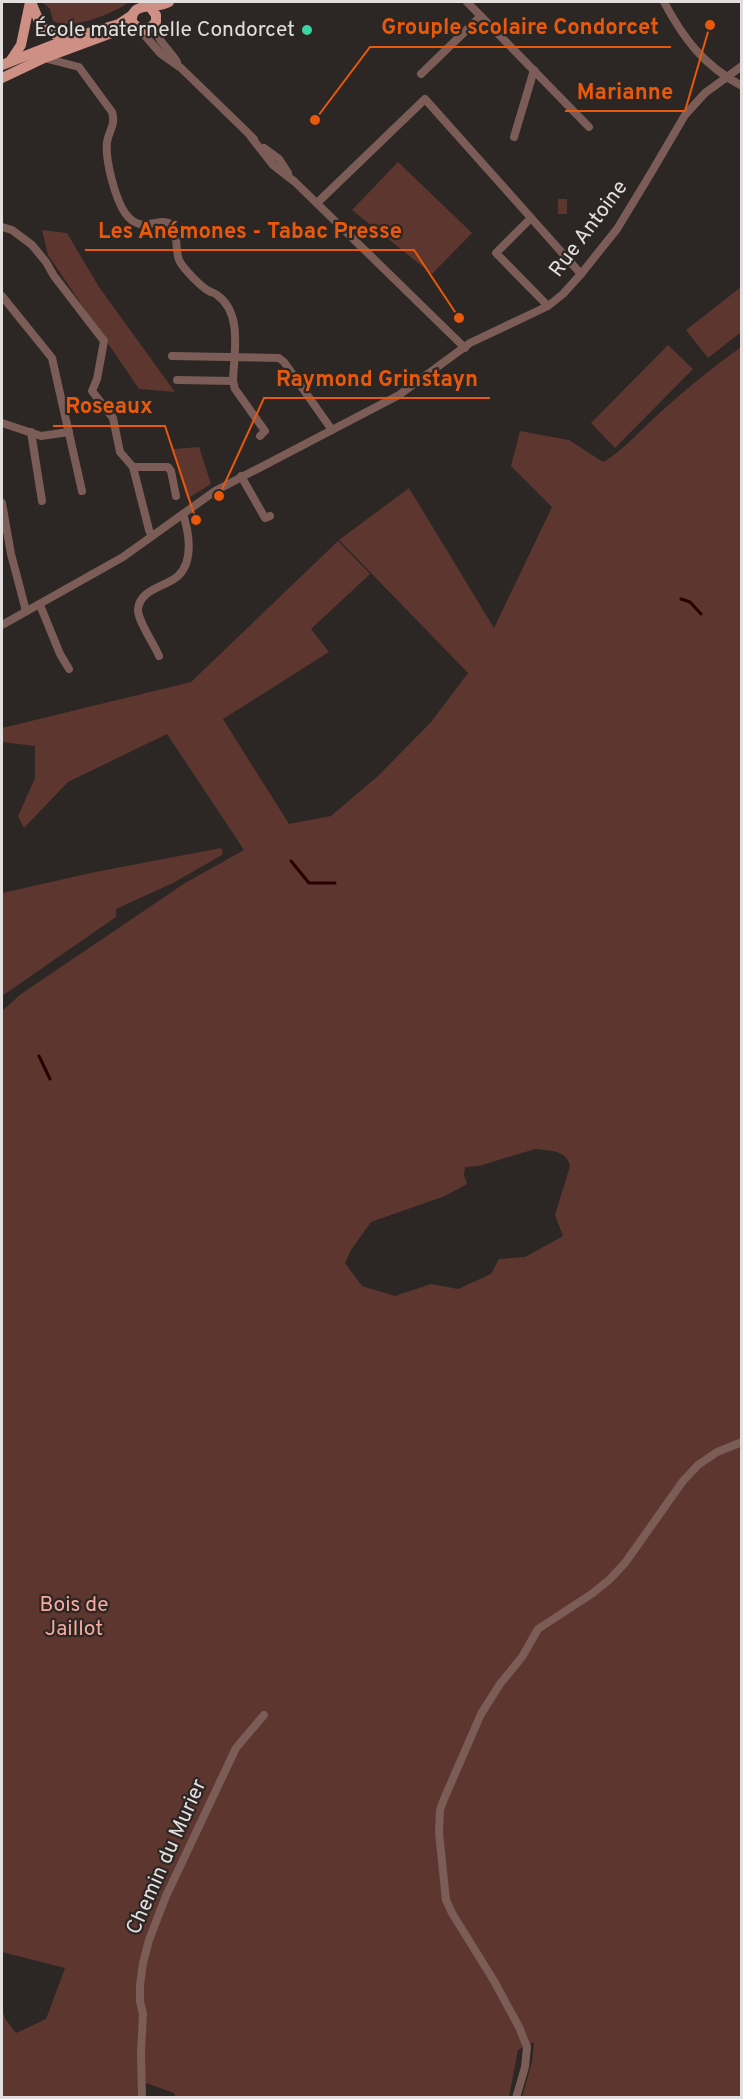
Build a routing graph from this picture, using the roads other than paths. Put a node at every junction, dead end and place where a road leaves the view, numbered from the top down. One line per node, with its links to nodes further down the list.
1 (31, 2): 10 (main road); 11 (main road)
2 (169, 2): 6 (main road)
3 (179, 2): 8 (main road)
4 (467, 2): 7 (street)
5 (664, 2): 21 (street)
6 (150, 7): 8 (main road); 9 (main road)
7 (481, 16): 18 (street); 19 (street)
8 (155, 22): 9 (main road); 17 (street)
9 (135, 23): 12 (main road); 17 (street)
10 (41, 26): 12 (main road); 13 (main road)
11 (26, 29): 13 (main road); 14 (main road)
12 (70, 43): 13 (main road); 15 (street)
13 (41, 53): 14 (main road); 15 (street); 20 (main road)
14 (5, 64)
15 (71, 65): 33 (street)
16 (741, 66): 21 (street, Rue Antoine)
17 (181, 68): 25 (street)
18 (534, 70): 23 (street); 24 (street)
19 (421, 74)
20 (2, 78)
21 (726, 78): 22 (street); 28 (street, Rue Antoine)
22 (741, 86)
23 (589, 127)
24 (514, 137)
25 (317, 203): 26 (street); 31 (street)
26 (531, 218): 28 (street); 30 (street)
27 (2, 227): 41 (street)
28 (581, 274): 30 (street, Rue Antoine)
29 (2, 296): 39 (street)
30 (548, 306): 31 (street, Rue Antoine)
31 (465, 348): 37 (street, Rue Antoine)
32 (172, 356): 33 (street)
33 (234, 357): 35 (street); 37 (street)
34 (177, 380): 35 (street)
35 (233, 381): 40 (street)
36 (2, 423): 38 (street)
37 (332, 430): 42 (street, Rue Antoine)
38 (31, 432): 39 (street); 45 (street)
39 (69, 432): 43 (street)
40 (260, 436)
41 (133, 467): 44 (street); 49 (street)
42 (241, 476): 47 (street, Rue Antoine); 48 (street)
43 (82, 491)
44 (176, 496)
45 (42, 501)
46 (2, 503): 51 (street)
47 (183, 514): 49 (street, Rue Antoine); 53 (street)
48 (270, 516)
49 (152, 536): 50 (street, Rue Antoine)
50 (40, 605): 51 (street, Rue Antoine); 54 (street)
51 (26, 612): 52 (street, Rue Antoine)
52 (2, 625)
53 (159, 656)
54 (69, 669)
55 (741, 1442): 58 (street)
56 (264, 1715): 57 (street, Chemin du Murier)
57 (142, 2097)
58 (516, 2097)

